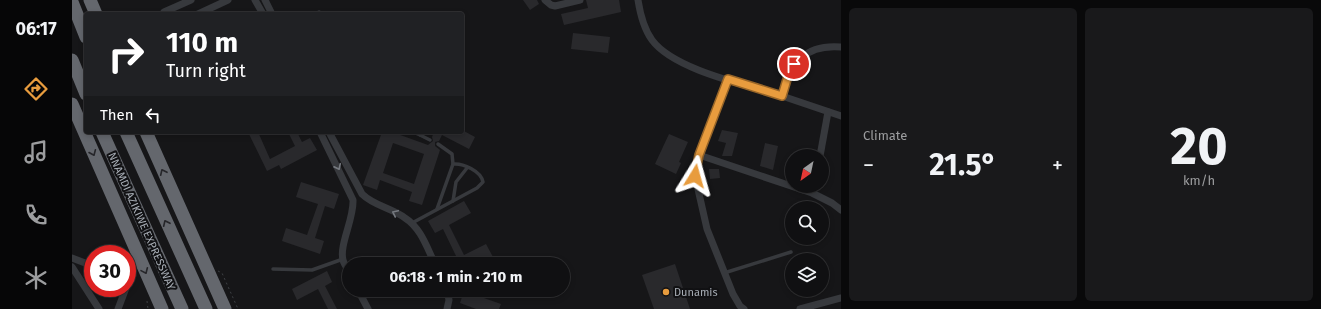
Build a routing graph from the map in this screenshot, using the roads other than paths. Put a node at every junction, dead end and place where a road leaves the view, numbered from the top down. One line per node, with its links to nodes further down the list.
1 (90, 0): 10 (highway)
2 (191, 0): 11 (street)
3 (228, 0): 12 (street)
4 (265, 0): 14 (street)
5 (545, 0): 6 (street)
6 (580, 0)
7 (638, 0): 18 (street)
8 (257, 1): 13 (street)
9 (72, 2): 15 (highway)
10 (95, 12)
11 (164, 12)
12 (202, 12)
13 (262, 12)
14 (271, 12)
15 (84, 32)
16 (841, 47): 20 (street)
17 (72, 60): 19 (highway)
18 (728, 79): 20 (street); 35 (street)
19 (84, 89)
20 (782, 96): 22 (street)
21 (72, 104): 24 (highway, NNAMDI AZIKIWE EXPRESSWAY, one-way to 24)
22 (828, 112): 23 (street); 34 (street)
23 (841, 116)
24 (84, 131)
25 (85, 134): 60 (highway, NNAMDI AZIKIWE EXPRESSWAY, one-way to 60)
26 (103, 134): 61 (highway, NNAMDI AZIKIWE EXPRESSWAY)
27 (127, 134): 62 (highway, NNAMDI AZIKIWE EXPRESSWAY, one-way to 27)
28 (147, 134): 45 (highway, one-way to 28)
29 (321, 134): 46 (street, one-way to 46)
30 (330, 134): 43 (street, one-way to 30)
31 (421, 134): 32 (lane)
32 (430, 140)
33 (438, 144): 36 (lane)
34 (821, 149)
35 (699, 155): 38 (street); 53 (street)
36 (453, 164): 37 (lane); 41 (lane)
37 (467, 168): 40 (lane); 40 (lane)
38 (785, 181)
39 (818, 193): 42 (street)
40 (453, 201): 41 (lane)
41 (437, 209): 43 (lane)
42 (841, 210)
43 (412, 223): 47 (street)
44 (791, 252): 53 (lane)
45 (200, 253): 62 (highway); 63 (highway)
46 (343, 257)
47 (432, 257)
48 (72, 258): 50 (street)
49 (342, 259): 52 (lane)
50 (84, 263)
51 (72, 267): 58 (street)
52 (273, 269)
53 (724, 273): 66 (street)
54 (123, 297): 59 (street)
55 (362, 297): 64 (street)
56 (448, 297): 65 (street)
57 (841, 298): 67 (street)
58 (99, 309)
59 (118, 309)
60 (162, 309)
61 (182, 309)
62 (207, 309)
63 (225, 309)
64 (368, 309)
65 (447, 309)
66 (744, 309)
67 (800, 309)

